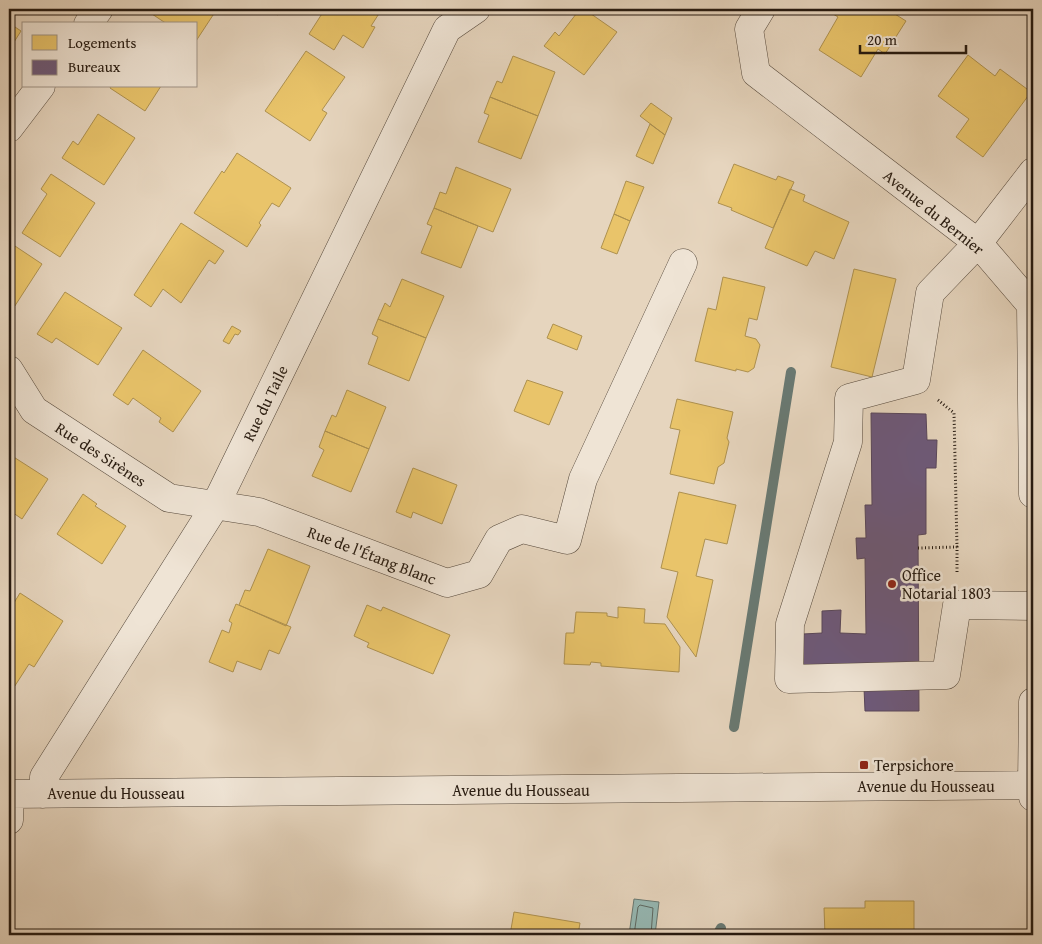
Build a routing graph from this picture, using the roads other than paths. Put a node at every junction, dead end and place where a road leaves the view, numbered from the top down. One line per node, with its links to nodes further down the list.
1 (100, 9): 4 (street)
2 (476, 9): 12 (street, Rue du Taile)
3 (761, 9): 8 (street, Avenue du Bernier)
4 (90, 22)
5 (39, 88): 6 (street)
6 (9, 128)
7 (1033, 172): 8 (street)
8 (978, 243): 11 (street, Avenue du Bernier); 13 (street)
9 (683, 263): 12 (street, Rue de l'Étang Blanc)
10 (9, 370): 12 (street, Rue des Sirènes)
11 (1033, 494)
12 (215, 506): 16 (street, Rue du Taile)
13 (1033, 606)
14 (1033, 702): 15 (street)
15 (1033, 789): 16 (street, Avenue du Housseau)
16 (43, 794): 17 (street, Avenue du Housseau)
17 (9, 802)

